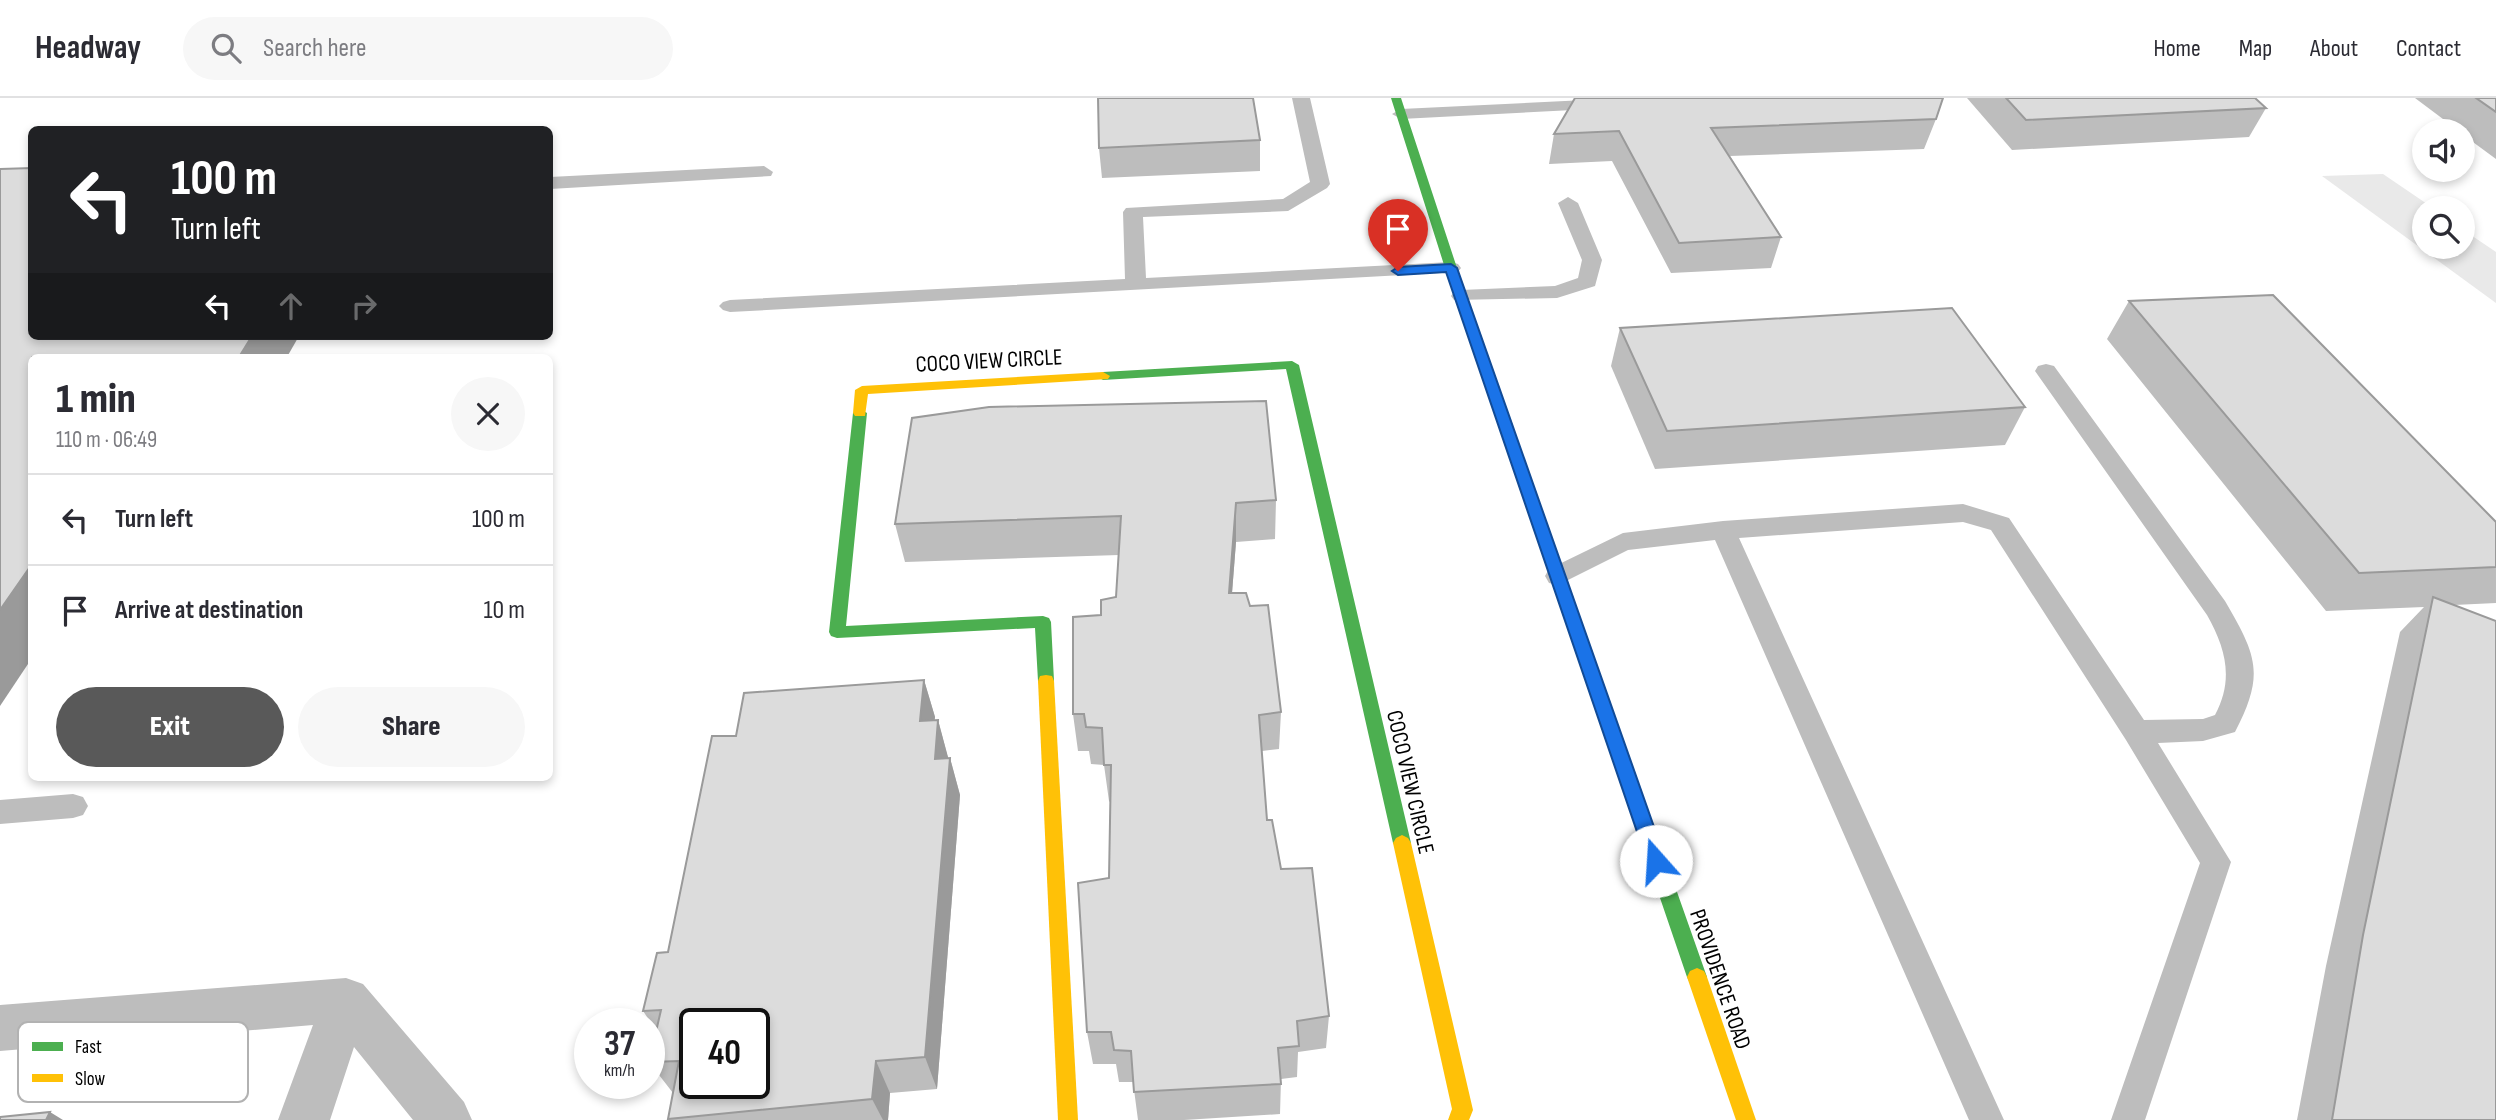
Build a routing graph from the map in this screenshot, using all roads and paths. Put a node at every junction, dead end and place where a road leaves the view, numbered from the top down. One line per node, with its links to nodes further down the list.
1 (1301, 98): 8 (lane)
2 (1623, 103): 3 (lane)
3 (1398, 106): 7 (street, PROVIDENCE ROAD)
4 (764, 172): 5 (lane)
5 (553, 183)
6 (1568, 202): 9 (lane)
7 (1451, 268): 8 (lane); 9 (street, PROVIDENCE ROAD)
8 (1136, 285): 10 (lane)
9 (1461, 296): 13 (street, PROVIDENCE ROAD)
10 (730, 306)
11 (2046, 371): 14 (lane)
12 (1723, 530): 13 (lane); 14 (lane); 26 (lane)
13 (1558, 576): 25 (street, PROVIDENCE ROAD)
14 (2136, 732): 27 (lane)
15 (74, 806): 16 (lane)
16 (0, 812)
17 (346, 1000): 18 (street); 21 (street); 22 (street)
18 (74, 1022)
19 (18, 1027): 20 (street)
20 (0, 1028)
21 (304, 1120)
22 (446, 1120)
23 (1068, 1120): 24 (street, COCO VIEW CIRCLE)
24 (1458, 1120)
25 (1746, 1120)
26 (1987, 1120)
27 (2128, 1120)

